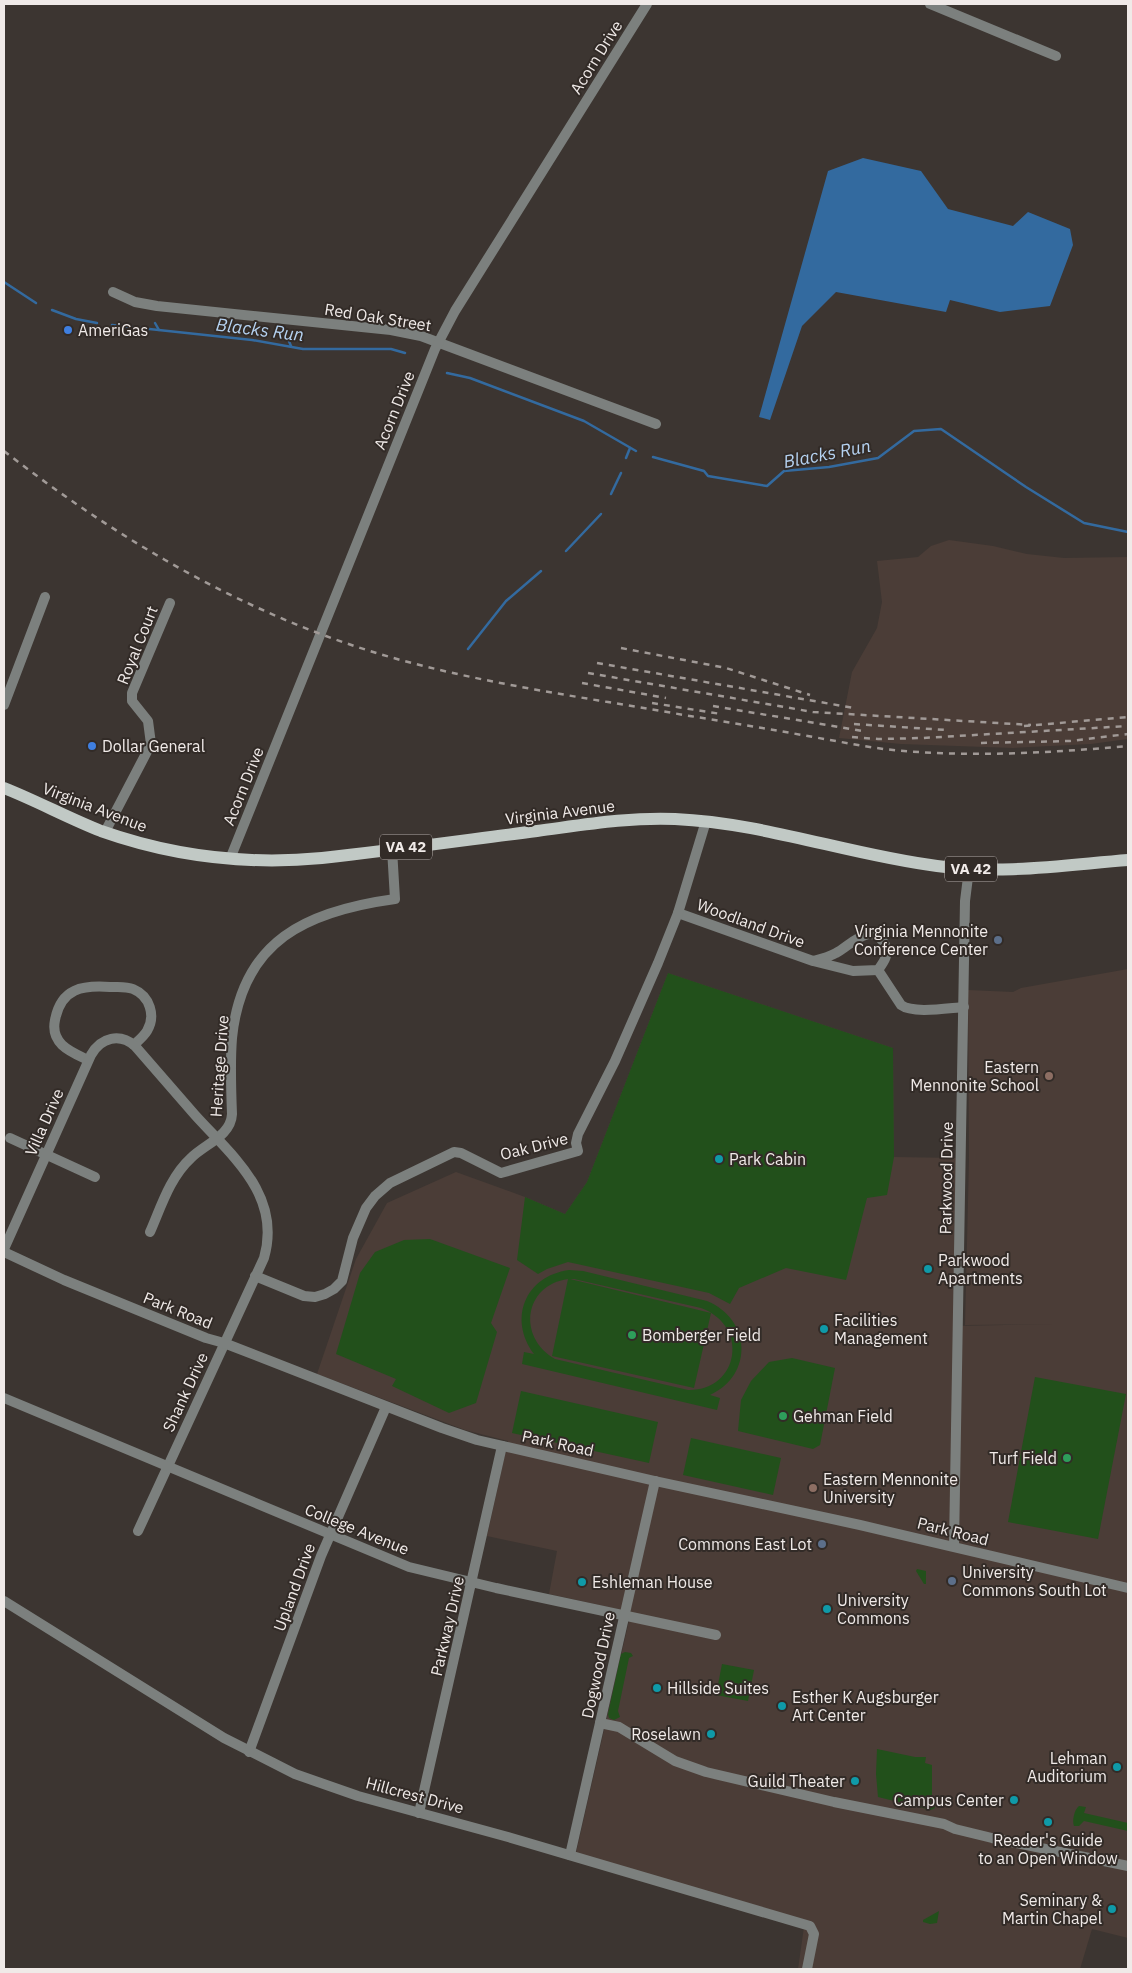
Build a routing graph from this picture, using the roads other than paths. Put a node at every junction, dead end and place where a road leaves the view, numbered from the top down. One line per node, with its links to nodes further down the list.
1 (646, 4): 5 (street, Acorn Drive)
2 (930, 4): 3 (street)
3 (1056, 56)
4 (113, 292): 5 (street, Red Oak Street)
5 (439, 342): 6 (street, Red Oak Street); 14 (street, Acorn Drive)
6 (656, 424)
7 (45, 597): 9 (street)
8 (170, 603): 12 (street, Royal Court)
9 (4, 705)
10 (4, 788): 12 (main road, Virginia Avenue / VA 42)
11 (706, 821): 13 (main road, Virginia Avenue / VA 42); 16 (main road, Virginia Avenue / VA 42); 17 (street, Oak Drive)
12 (105, 832): 14 (main road, Virginia Avenue / VA 42)
13 (392, 849): 14 (main road, Virginia Avenue / VA 42); 24 (street, Heritage Drive)
14 (230, 859)
15 (1128, 860): 16 (main road, Virginia Avenue / VA 42)
16 (969, 869): 20 (street, Parkwood Drive)
17 (678, 913): 18 (street, Woodland Drive); 29 (street, Oak Drive)
18 (813, 961): 19 (street, Woodland Drive); 19 (street, Woodland Drive)
19 (878, 970): 20 (street)
20 (964, 1007): 38 (street, Parkwood Drive)
21 (134, 1045): 22 (street, Villa Drive); 22 (street); 24 (street, Shank Drive)
22 (88, 1060): 25 (street, Villa Drive)
23 (10, 1138): 25 (street)
24 (217, 1138): 27 (street, Heritage Drive); 29 (street, Shank Drive)
25 (47, 1155): 26 (street); 28 (street, Villa Drive)
26 (95, 1177)
27 (150, 1232)
28 (4, 1251): 30 (street, Park Road)
29 (255, 1276): 30 (street, Shank Drive)
30 (224, 1343): 32 (street, Park Road); 34 (street, Shank Drive)
31 (5, 1401): 34 (street, College Avenue)
32 (386, 1407): 33 (street, Park Road); 37 (street, Upland Drive)
33 (502, 1446): 35 (street, Park Road); 39 (street, Parkway Drive)
34 (168, 1467): 36 (street, Shank Drive); 37 (street, College Avenue)
35 (655, 1481): 38 (street, Park Road); 42 (street, Dogwood Drive)
36 (138, 1530)
37 (330, 1535): 39 (street, College Avenue); 45 (street, Upland Drive)
38 (954, 1546): 40 (street, Park Road)
39 (472, 1582): 42 (street, College Avenue); 46 (street, Parkway Drive)
40 (1128, 1588)
41 (4, 1601): 45 (street, Hillcrest Drive)
42 (624, 1616): 43 (street, College Avenue); 44 (street, Dogwood Drive)
43 (716, 1635)
44 (600, 1723): 47 (street, Dogwood Drive); 48 (street)
45 (249, 1752): 46 (street, Hillcrest Drive)
46 (419, 1813): 47 (street, Hillcrest Drive)
47 (570, 1855): 49 (street, Hillcrest Drive)
48 (1128, 1866)
49 (807, 1969)

